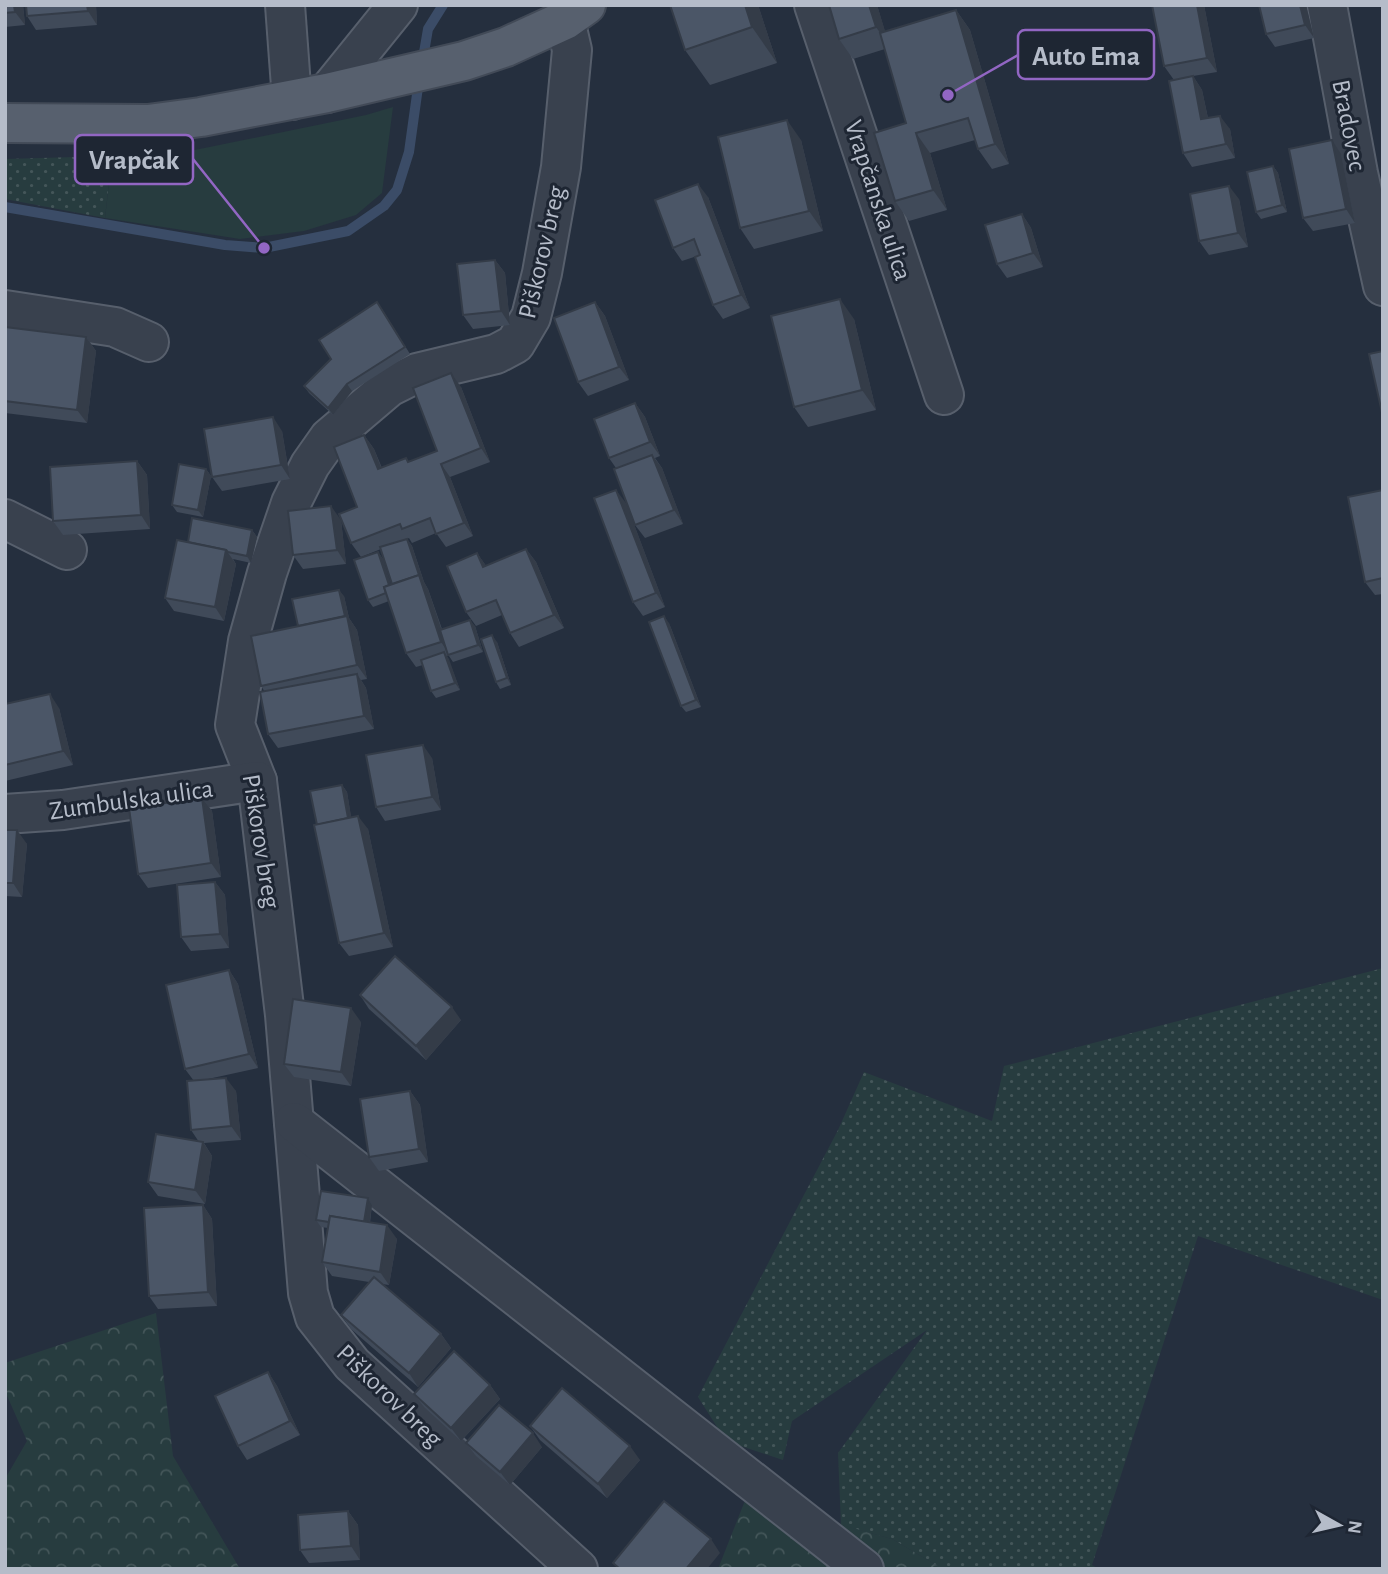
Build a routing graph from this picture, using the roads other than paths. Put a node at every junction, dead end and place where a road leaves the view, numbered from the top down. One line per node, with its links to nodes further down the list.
1 (285, 5): 6 (street)
2 (398, 5): 6 (street)
3 (814, 5): 11 (street, Vrapčanska ulica)
4 (1327, 5): 8 (street, Bradovec)
5 (576, 13): 6 (main road); 14 (street, Piškorov breg)
6 (310, 97): 7 (main road)
7 (5, 123)
8 (1383, 286)
9 (5, 310): 10 (street)
10 (149, 342)
11 (944, 395)
12 (5, 519): 13 (street)
13 (67, 550)
14 (257, 782): 15 (street, Zumbulska ulica); 16 (street, Piškorov breg)
15 (5, 814)
16 (294, 1122): 17 (street, Piškorov breg); 18 (street)
17 (578, 1569)
18 (864, 1569)

